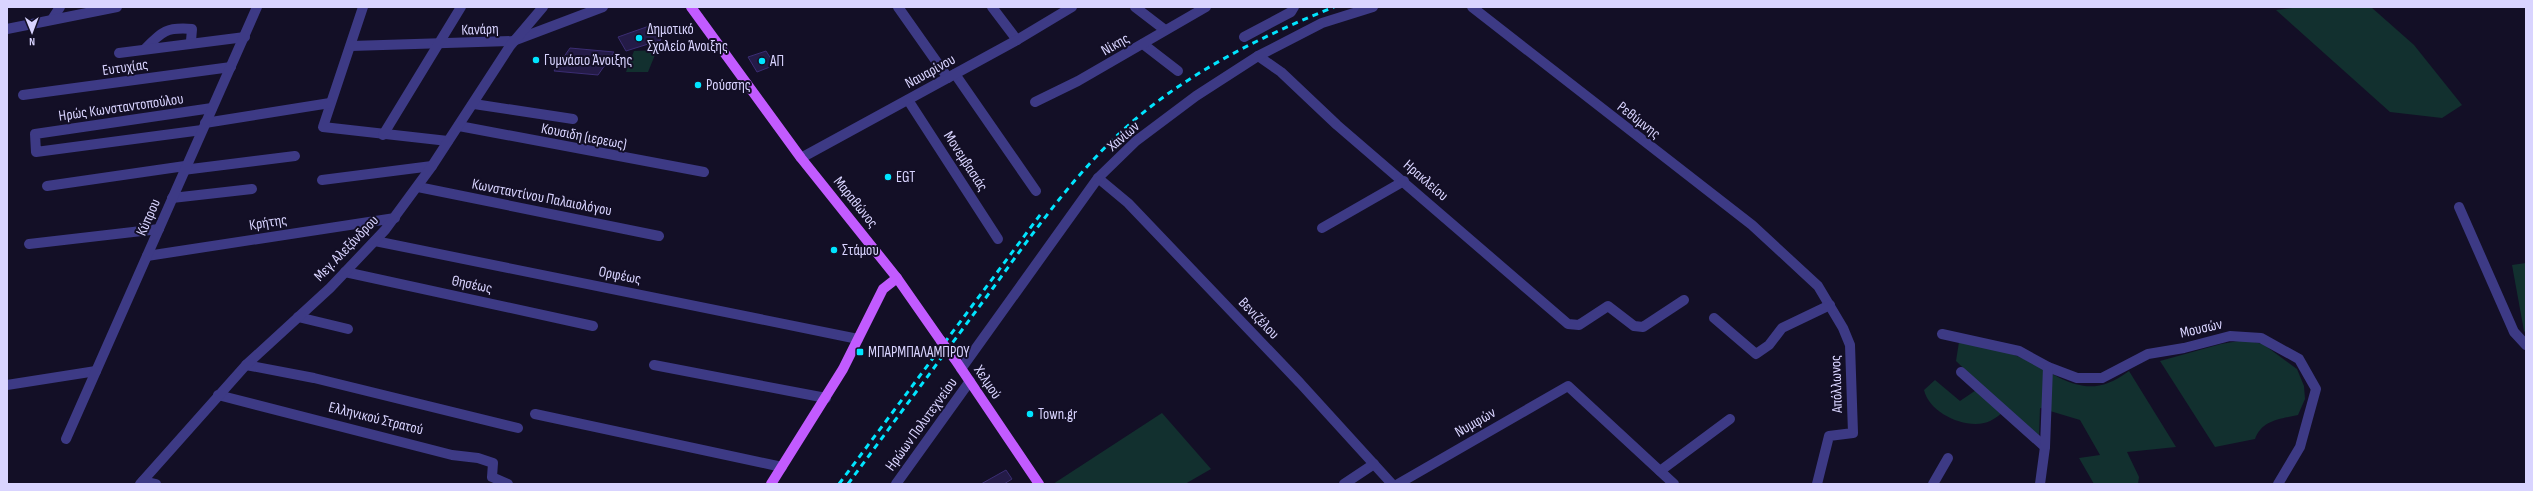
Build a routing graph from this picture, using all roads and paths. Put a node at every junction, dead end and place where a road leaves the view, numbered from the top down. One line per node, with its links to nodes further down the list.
1 (60, 7): 18 (street)
2 (117, 7): 18 (street)
3 (257, 7): 21 (street, Κύπρου)
4 (363, 7): 28 (street)
5 (461, 7): 26 (street)
6 (544, 7): 24 (street, Μεγ. Αλεξάνδρου)
7 (603, 7): 24 (street, Κανάρη)
8 (691, 7): 47 (main road, Μαραθώνος)
9 (898, 7): 34 (street)
10 (992, 7): 23 (street)
11 (1072, 7): 17 (street, Ναυαρίνου)
12 (1135, 7): 20 (street)
13 (1206, 7): 20 (street, Νίκης)
14 (1294, 7): 22 (street)
15 (1373, 7): 31 (street, Χανίων)
16 (1472, 7): 68 (street, Ρεθύμνης)
17 (1060, 10): 23 (street, Ναυαρίνου)
18 (53, 18): 19 (street)
19 (7, 29)
20 (1165, 30): 27 (street, Νίκης)
21 (245, 37): 25 (street); 32 (street, Κύπρου)
22 (1244, 37)
23 (1017, 40): 34 (street, Ναυαρίνου)
24 (513, 41): 26 (street, Κανάρη); 39 (street, Μεγ. Αλεξάνδρου)
25 (193, 43): 29 (street); 29 (street)
26 (439, 44): 28 (street, Κανάρη); 44 (street)
27 (1142, 44): 33 (street); 37 (street, Νίκης)
28 (351, 46): 38 (street)
29 (145, 49): 30 (street)
30 (119, 53)
31 (1258, 56): 51 (street, Χανίων); 53 (street, Ηρακλείου)
32 (231, 67): 35 (street, Ευτυχίας); 40 (street, Κύπρου)
33 (1178, 71)
34 (951, 76): 36 (street, Ναυαρίνου); 57 (street)
35 (23, 95)
36 (908, 100): 47 (street, Ναυαρίνου); 64 (street, Μονεμβασιάς)
37 (1036, 102)
38 (330, 103): 42 (street); 44 (street)
39 (474, 104): 41 (street); 43 (street, Μεγ. Αλεξάνδρου)
40 (212, 108): 42 (street, Κύπρου); 42 (street, Ηρώς Κωνσταντοπούλου)
41 (573, 119)
42 (204, 126): 49 (street, Κύπρου)
43 (459, 126): 45 (street, Μεγ. Αλεξάνδρου); 50 (street, Κουσιδη (ιερεως))
44 (383, 134): 45 (street)
45 (448, 141): 48 (street, Μεγ. Αλεξάνδρου)
46 (295, 156): 49 (street)
47 (801, 158): 70 (main road, Μαραθώνος)
48 (432, 166): 52 (street); 55 (street, Μεγ. Αλεξάνδρου)
49 (184, 168): 54 (street); 58 (street, Κύπρου)
50 (704, 172)
51 (1098, 178): 83 (street, Χανίων); 96 (street, Βενιζέλου)
52 (322, 180)
53 (1404, 181): 61 (street); 71 (street, Ηρακλείου)
54 (47, 186)
55 (418, 187): 60 (street, Μεγ. Αλεξάνδρου); 63 (street, Κωνσταντίνου Παλαιολόγου)
56 (252, 189): 58 (street)
57 (1036, 191)
58 (172, 198): 62 (street, Κύπρου)
59 (2459, 207): 79 (street)
60 (395, 218): 65 (street, Μεγ. Αλεξάνδρου); 67 (street, Κρήτης)
61 (1322, 228)
62 (159, 229): 66 (street); 67 (street, Κύπρου)
63 (659, 236)
64 (998, 239)
65 (375, 241): 69 (street, Μεγ. Αλεξάνδρου); 78 (street, Ορφέως)
66 (29, 244)
67 (147, 256): 84 (street, Κύπρου)
68 (1787, 258): 72 (street, Απόλλωνος)
69 (345, 272): 73 (street, Μεγ. Αλεξάνδρου); 75 (street, Θησέως)
70 (897, 278): 78 (main road); 83 (main road, Χελμού, bridge)
71 (1684, 300)
72 (1830, 305): 74 (street); 109 (street, Απόλλωνος)
73 (298, 317): 76 (street); 80 (street, Μεγ. Αλεξάνδρου)
74 (1714, 318)
75 (593, 326)
76 (348, 329)
77 (1942, 334): 82 (street, Μουσών)
78 (858, 339): 89 (main road)
79 (2526, 345)
80 (246, 365): 88 (street, Μεγ. Αλεξάνδρου); 92 (street)
81 (654, 365): 89 (street)
82 (2048, 367): 94 (street); 112 (street, Μουσών)
83 (961, 369): 86 (main road, Χελμού)
84 (96, 371): 87 (street); 93 (street, Κύπρου)
85 (1961, 372): 94 (street)
86 (970, 381): 103 (street, Ηρώων Πολυτεχνείου); 104 (main road, Χελμού)
87 (7, 385)
88 (218, 395): 99 (street, Μεγ. Αλεξάνδρου); 101 (street, Ελληνικού Στρατού)
89 (826, 398): 97 (main road)
90 (535, 414): 97 (street)
91 (1730, 419): 98 (street)
92 (518, 428)
93 (66, 439)
94 (2045, 447): 111 (street)
95 (1948, 458): 110 (street)
96 (1374, 464): 105 (street); 106 (street, Βενιζέλου)
97 (782, 467): 102 (main road)
98 (1660, 471): 107 (street, Νυμφών); 108 (street)
99 (142, 482): 100 (street)
100 (156, 484)
101 (508, 484)
102 (771, 484)
103 (896, 484)
104 (1039, 484)
105 (1344, 484)
106 (1392, 484)
107 (1398, 484)
108 (1674, 484)
109 (1818, 484)
110 (1933, 484)
111 (2040, 484)
112 (2278, 484)

